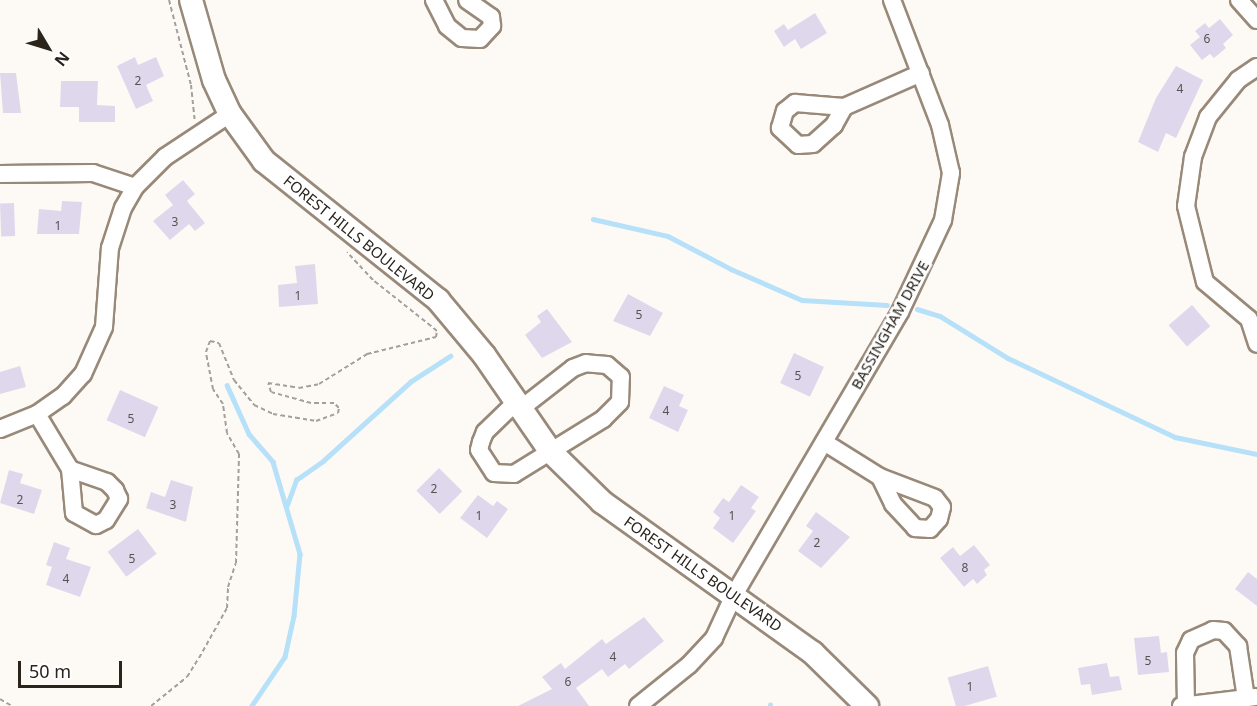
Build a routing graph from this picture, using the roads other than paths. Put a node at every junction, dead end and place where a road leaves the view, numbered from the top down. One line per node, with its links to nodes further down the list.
1 (191, 0): 10 (main road, FOREST HILLS BOULEVARD)
2 (434, 0): 3 (street)
3 (467, 0)
4 (892, 0): 8 (street, BASSINGHAM DRIVE)
5 (1239, 0): 6 (street)
6 (1257, 20)
7 (1257, 67): 13 (street)
8 (921, 74): 9 (street); 18 (street, BASSINGHAM DRIVE)
9 (844, 107)
10 (230, 114): 12 (street); 15 (main road, FOREST HILLS BOULEVARD)
11 (0, 174): 12 (street)
12 (135, 187): 16 (street)
13 (1253, 317): 14 (street)
14 (1257, 344)
15 (517, 406): 19 (main road, FOREST HILLS BOULEVARD); 19 (street); 19 (street)
16 (38, 414): 17 (street); 20 (street)
17 (0, 429)
18 (824, 442): 21 (street); 22 (street, BASSINGHAM DRIVE)
19 (552, 452): 22 (main road, FOREST HILLS BOULEVARD)
20 (70, 469)
21 (880, 477)
22 (734, 595): 25 (street, BASSINGHAM DRIVE); 26 (main road, FOREST HILLS BOULEVARD)
23 (1252, 697): 24 (street); 24 (street)
24 (1186, 705): 27 (street)
25 (638, 706)
26 (867, 706)
27 (1181, 706)

